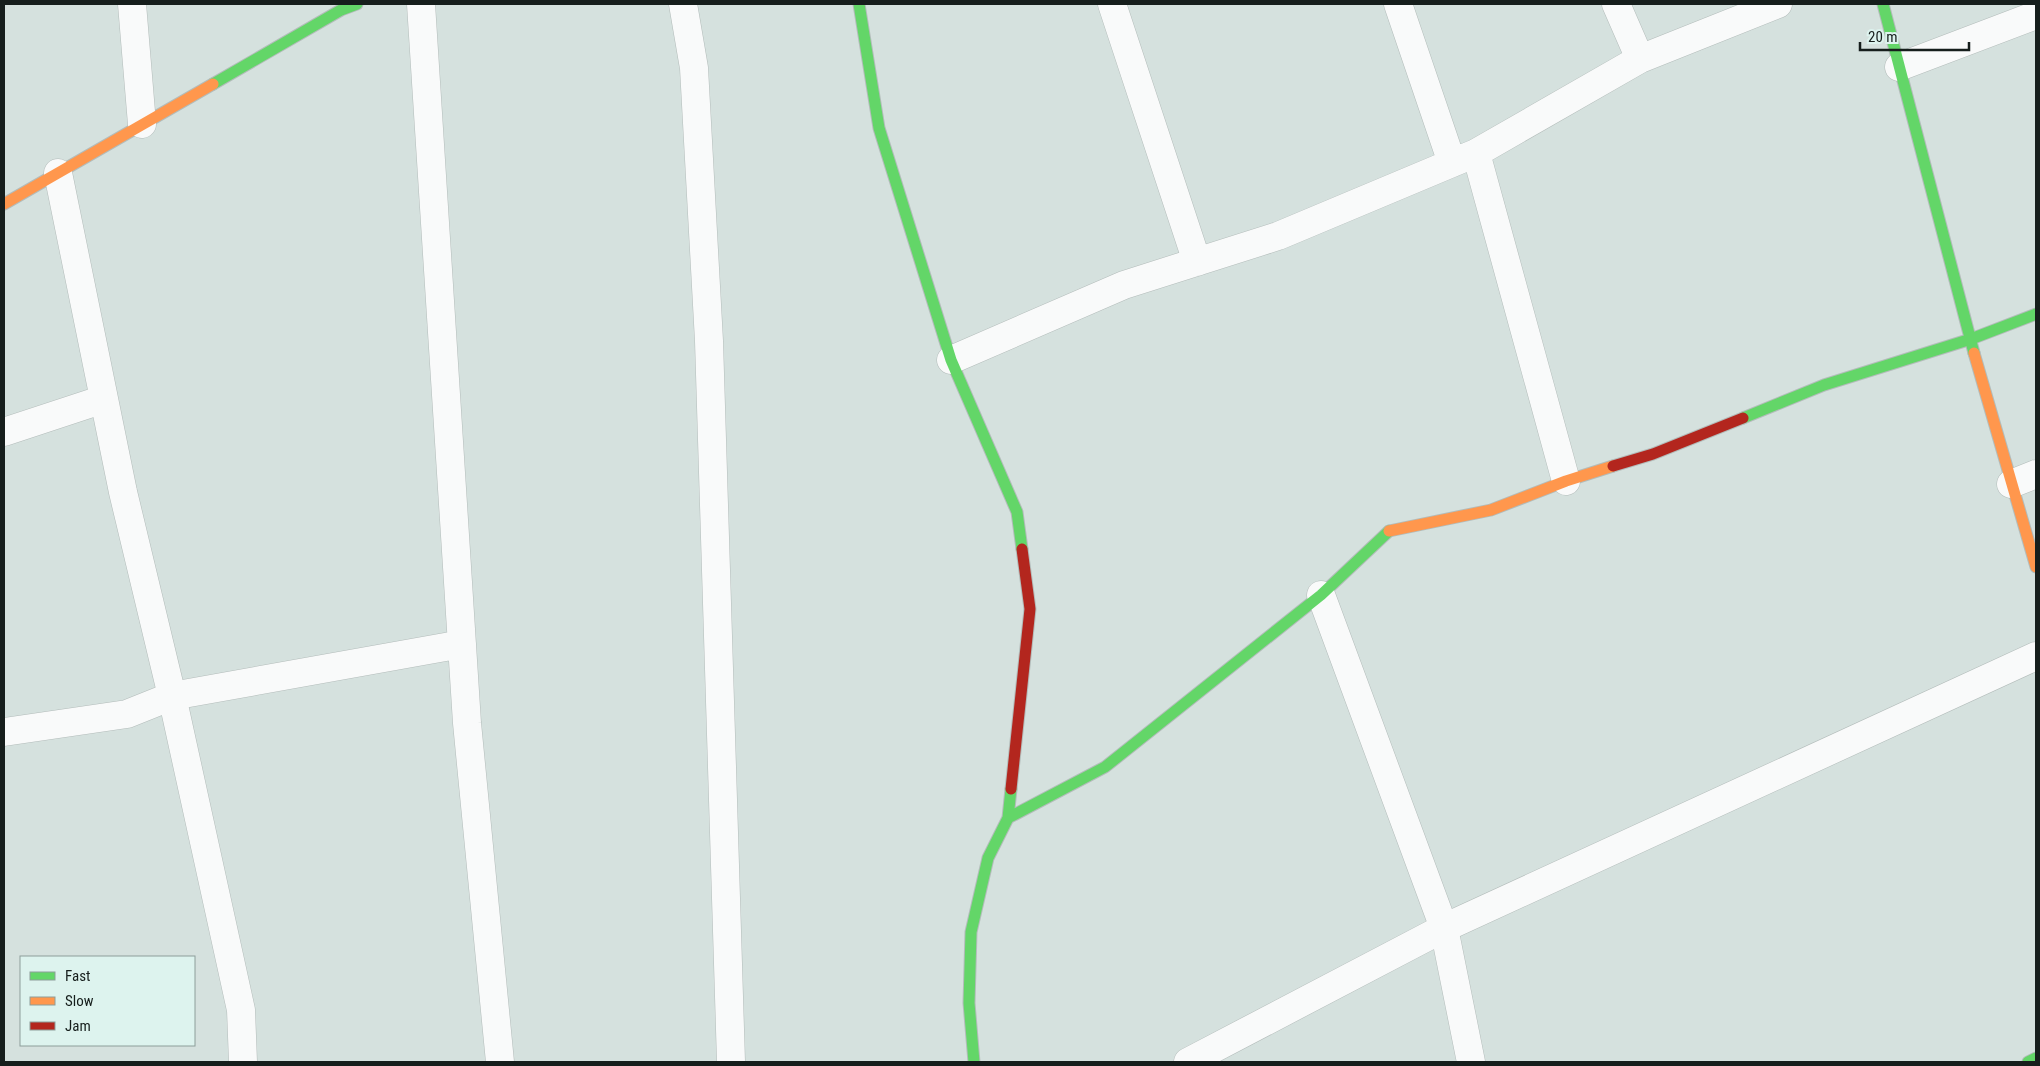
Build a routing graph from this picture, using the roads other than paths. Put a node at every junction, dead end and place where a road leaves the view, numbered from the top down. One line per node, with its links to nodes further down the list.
1 (132, 4): 14 (street)
2 (357, 4): 14 (street)
3 (420, 4): 29 (street)
4 (683, 4): 38 (street)
5 (859, 4): 21 (street)
6 (1112, 4): 18 (street)
7 (1398, 4): 15 (street)
8 (1616, 4): 12 (street)
9 (1778, 4): 12 (street)
10 (1883, 4): 13 (street)
11 (2036, 15): 13 (street)
12 (1640, 59): 15 (street)
13 (1899, 67): 20 (street)
14 (142, 124): 16 (street)
15 (1464, 158): 18 (street); 25 (street)
16 (58, 173): 17 (street); 22 (street)
17 (4, 204)
18 (1197, 262): 21 (street)
19 (2036, 314): 20 (street)
20 (1971, 339): 25 (street); 26 (street)
21 (951, 360): 33 (street)
22 (104, 399): 23 (street); 31 (street)
23 (4, 432)
24 (2036, 474): 26 (street)
25 (1566, 481): 28 (street)
26 (2011, 484): 27 (street)
27 (2036, 568)
28 (1320, 595): 33 (street); 34 (street)
29 (462, 644): 31 (street); 37 (street)
30 (2036, 656): 34 (street)
31 (172, 696): 32 (street); 36 (street)
32 (4, 732)
33 (1008, 818): 39 (street)
34 (1444, 928): 40 (street); 41 (street)
35 (2036, 1058): 42 (street)
36 (243, 1062)
37 (500, 1062)
38 (731, 1062)
39 (974, 1062)
40 (1188, 1062)
41 (1471, 1062)
42 (2028, 1062)

